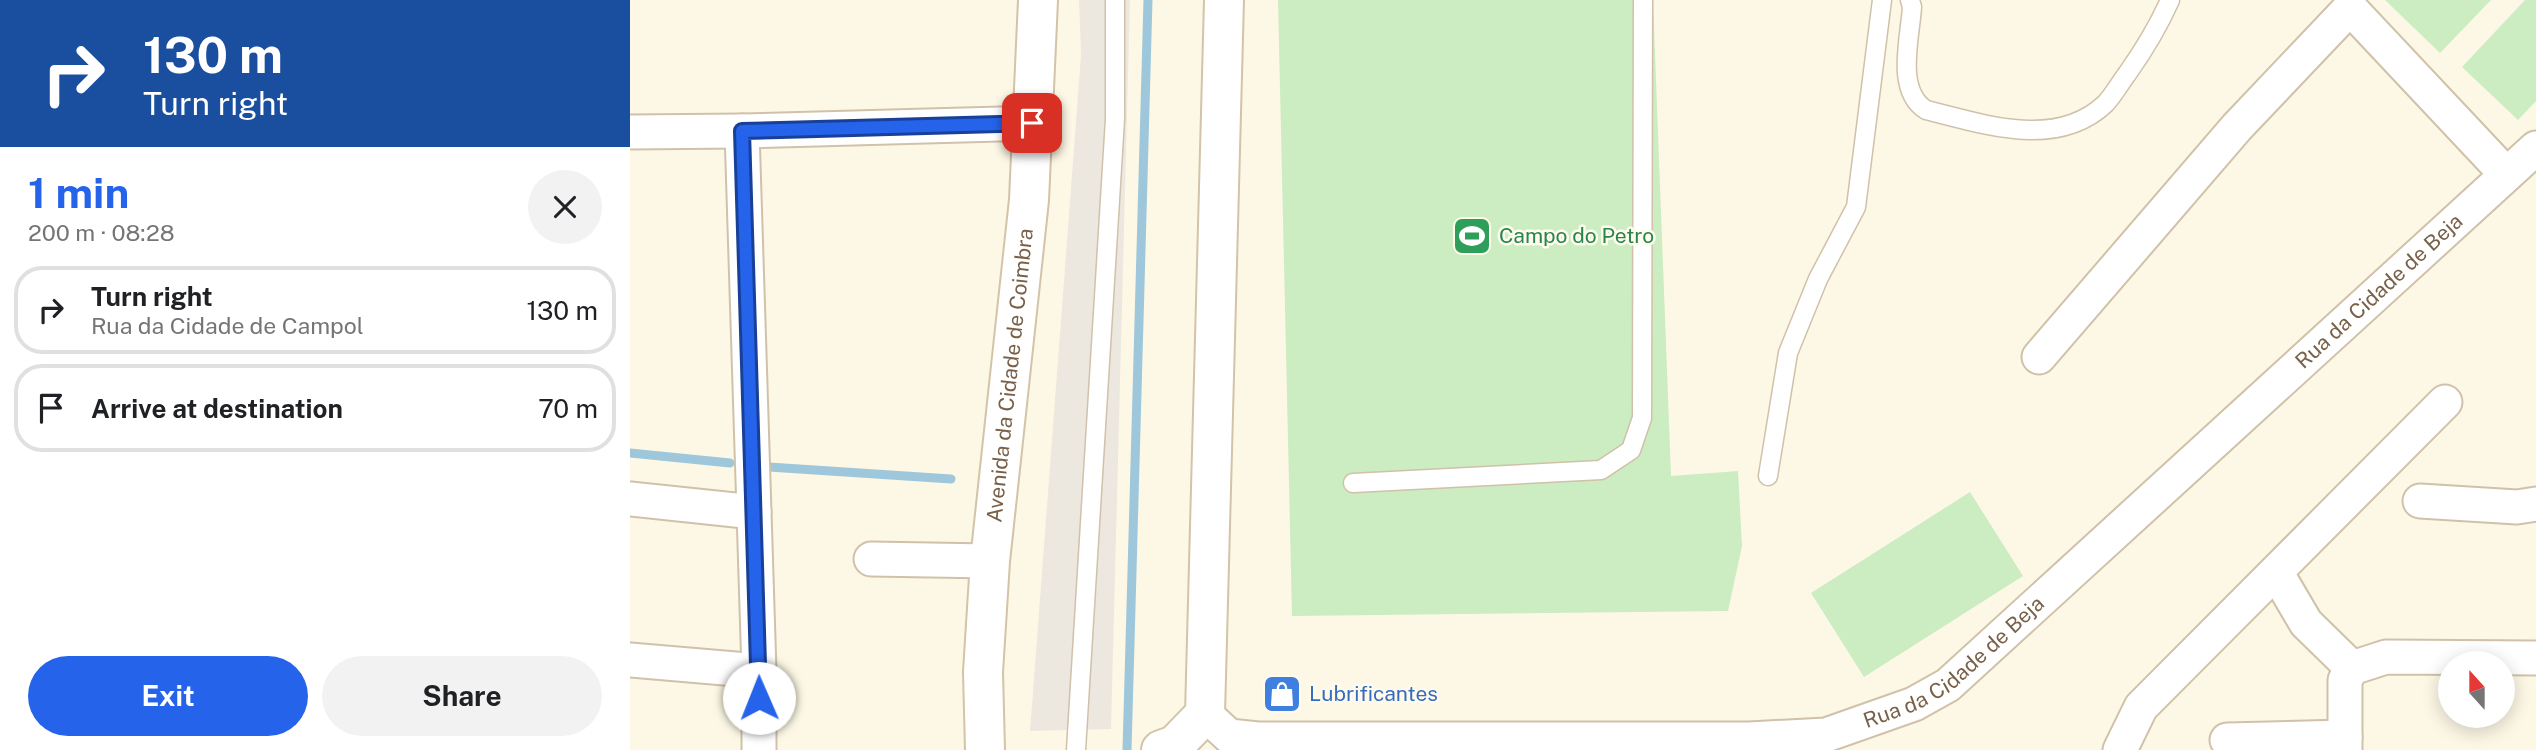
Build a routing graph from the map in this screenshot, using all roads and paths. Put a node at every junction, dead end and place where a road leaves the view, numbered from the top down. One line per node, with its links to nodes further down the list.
1 (1038, 0): 9 (main road, Avenida da Cidade de Coimbra)
2 (1115, 0): 36 (lane)
3 (1224, 0): 29 (main road)
4 (1643, 0): 18 (lane)
5 (1882, 0): 16 (lane)
6 (1910, 0): 7 (lane)
7 (2170, 0)
8 (2344, 4): 13 (street); 14 (street)
9 (1032, 123): 10 (street); 23 (main road, Avenida da Cidade de Coimbra)
10 (742, 131): 11 (street); 17 (street)
11 (630, 132)
12 (2536, 148): 13 (street, Rua da Cidade de Beja)
13 (2506, 174): 33 (street, Rua da Cidade de Beja)
14 (2039, 357)
15 (2445, 402): 24 (street)
16 (1769, 475)
17 (753, 481): 19 (street); 28 (street)
18 (1353, 483)
19 (630, 499)
20 (2420, 501): 21 (street)
21 (2536, 504)
22 (871, 559): 23 (street)
23 (990, 561): 35 (main road, Avenida da Cidade de Coimbra)
24 (2276, 572): 27 (street); 38 (street)
25 (2536, 658): 27 (street)
26 (630, 660): 28 (street)
27 (2352, 668): 31 (street)
28 (759, 671): 34 (street)
29 (1206, 732): 32 (street, Rua da Cidade de Beja); 37 (main road)
30 (2227, 740): 31 (street)
31 (2345, 744)
32 (1259, 745): 33 (street, Rua da Cidade de Beja)
33 (1749, 745)
34 (759, 750)
35 (985, 750)
36 (1076, 750)
37 (1161, 750)
38 (2120, 750)

